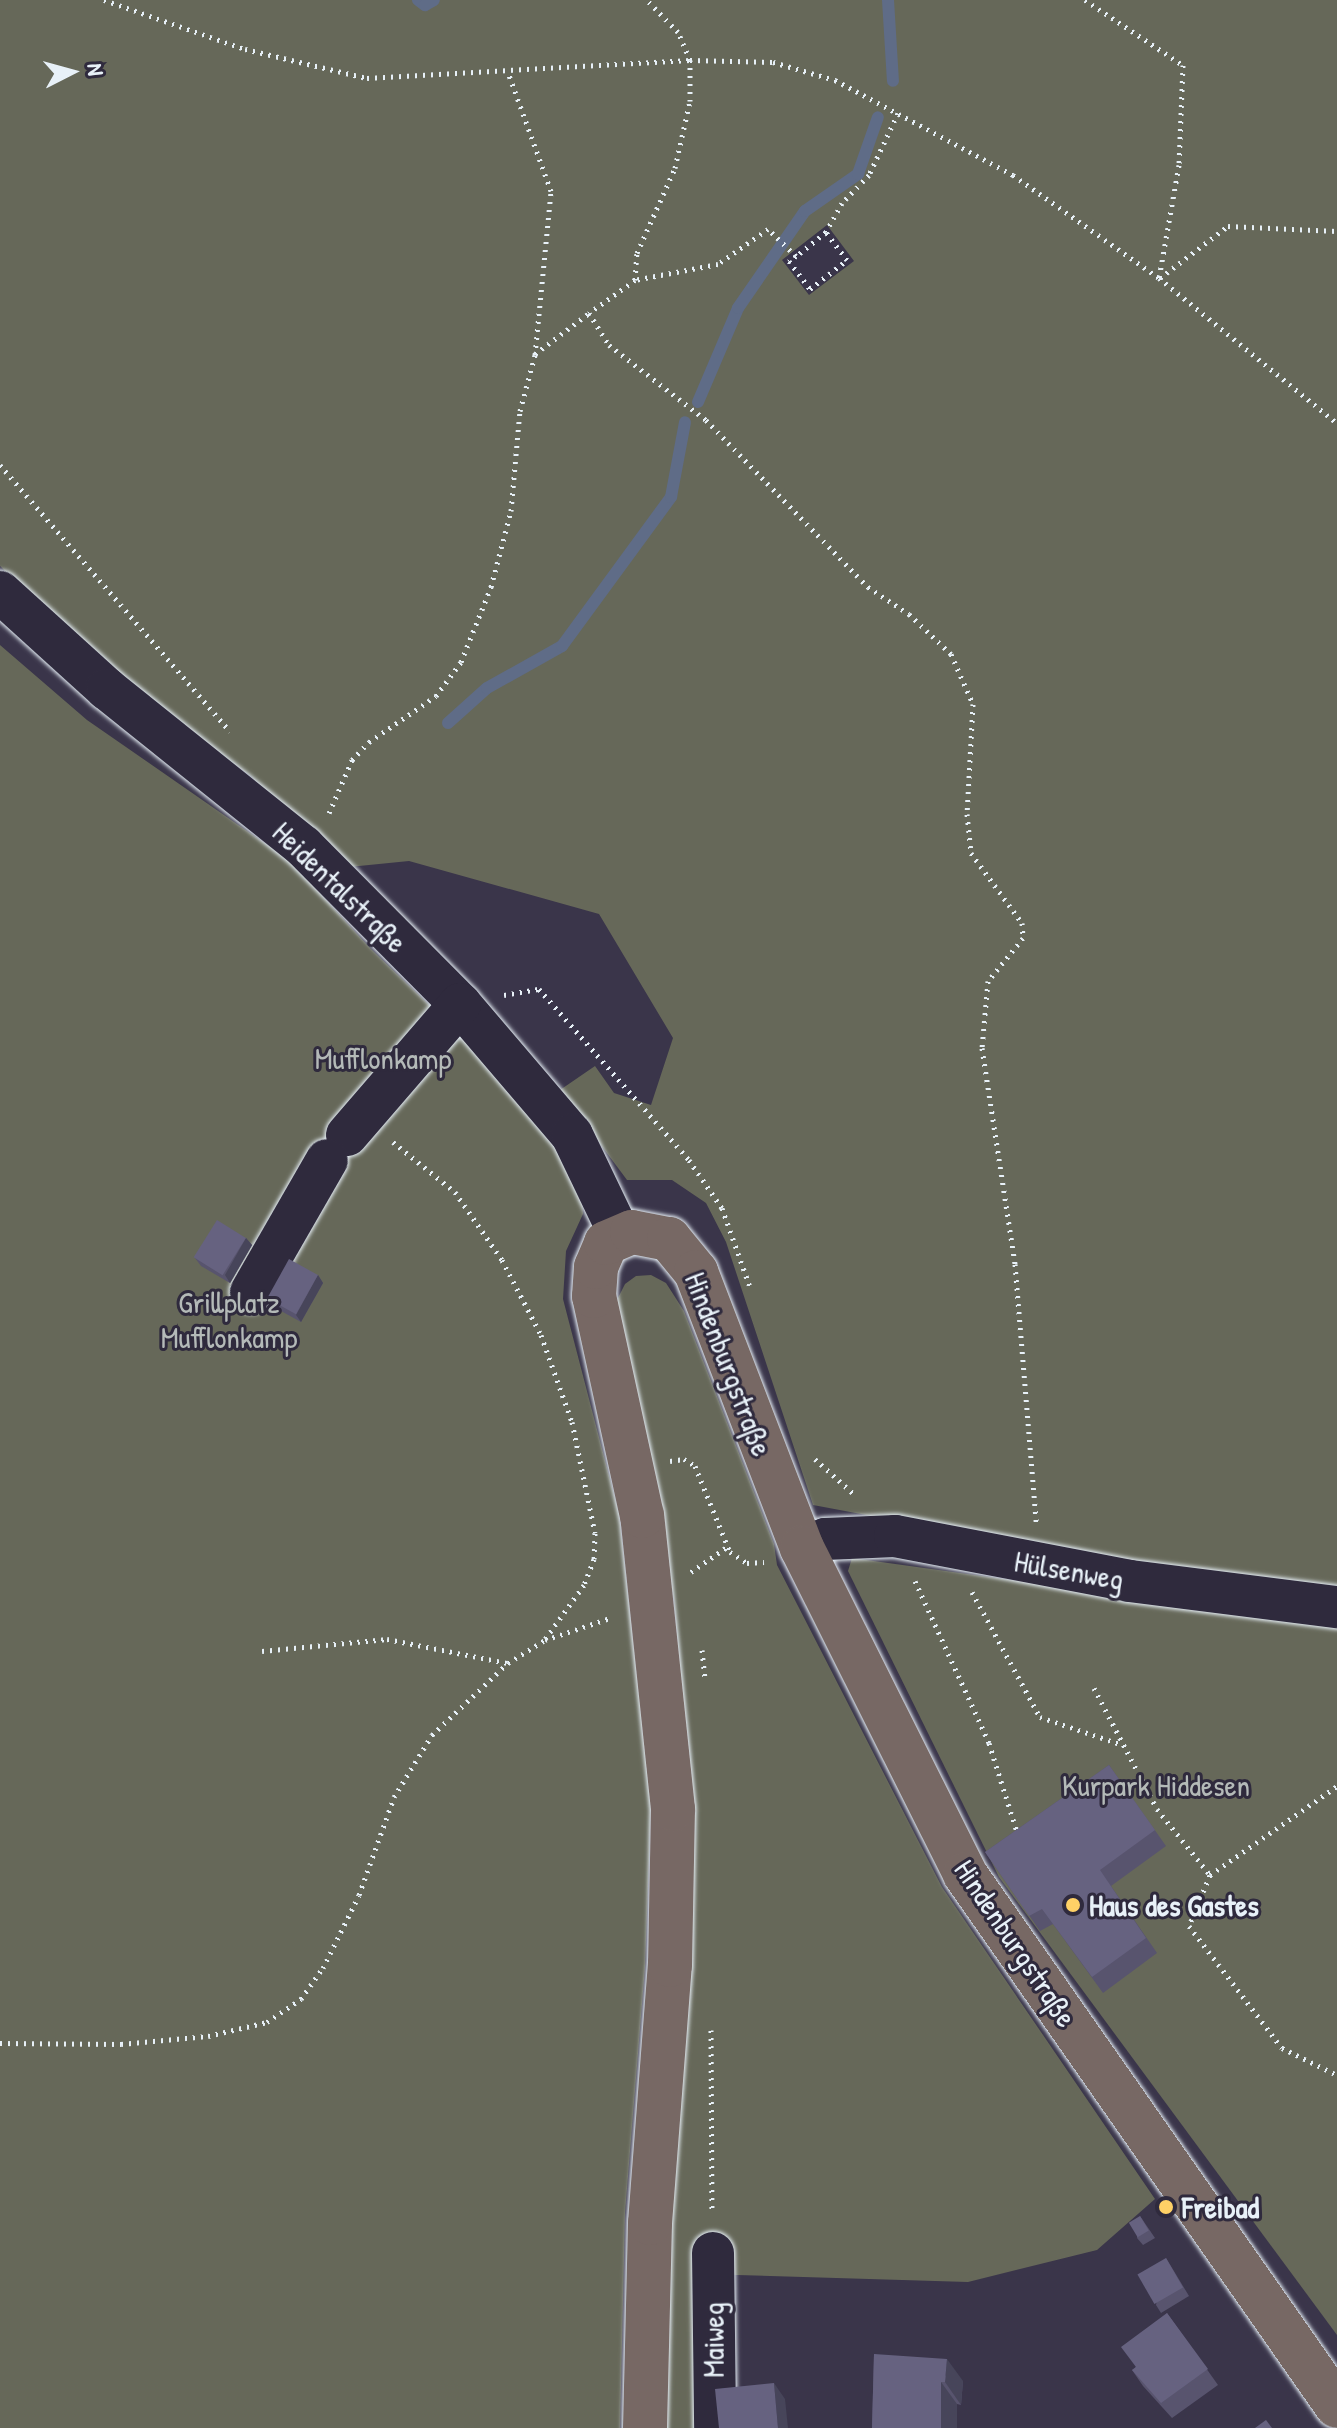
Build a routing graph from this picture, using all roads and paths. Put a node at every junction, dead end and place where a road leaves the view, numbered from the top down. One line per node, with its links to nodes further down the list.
1 (104, 0): 5 (path)
2 (647, 0): 4 (path)
3 (1085, 0): 10 (path)
4 (690, 60): 5 (path); 6 (path); 11 (path)
5 (508, 72): 13 (path)
6 (898, 113): 8 (path); 10 (path)
7 (1337, 231): 10 (path)
8 (826, 232): 9 (path); 9 (path)
9 (794, 254): 11 (path)
10 (1159, 278): 14 (path)
11 (635, 280): 12 (path)
12 (589, 313): 13 (path); 28 (path)
13 (535, 355): 18 (path)
14 (1337, 423)
15 (0, 465): 17 (path)
16 (0, 592): 18 (street, Heidentalstraße)
17 (241, 743)
18 (325, 866): 19 (street, Heidentalstraße)
19 (460, 1004): 21 (street, Heidentalstraße); 22 (street)
20 (403, 1154): 32 (path)
21 (620, 1235): 27 (main road, Hindenburgstraße); 30 (main road)
22 (251, 1292)
23 (666, 1463): 26 (path)
24 (895, 1536): 25 (street, Hülsenweg); 27 (street, Hülsenweg); 38 (path)
25 (947, 1546): 28 (street, Hülsenweg); 36 (path)
26 (727, 1547): 27 (path); 29 (path)
27 (802, 1548): 45 (main road, Hindenburgstraße)
28 (1040, 1565): 31 (street, Hülsenweg)
29 (691, 1572)
30 (654, 1602): 32 (path); 46 (main road)
31 (1337, 1607)
32 (545, 1640): 34 (path)
33 (262, 1651): 34 (path)
34 (508, 1663): 42 (path)
35 (1094, 1688): 36 (path)
36 (1121, 1744): 41 (path)
37 (1337, 1786): 41 (path)
38 (1019, 1838): 39 (path); 40 (path)
39 (1027, 1846)
40 (1006, 1847)
41 (1210, 1875): 43 (path)
42 (0, 2043)
43 (1337, 2075)
44 (713, 2253): 47 (street, Maiweg)
45 (1337, 2406)
46 (645, 2428)
47 (715, 2428)

